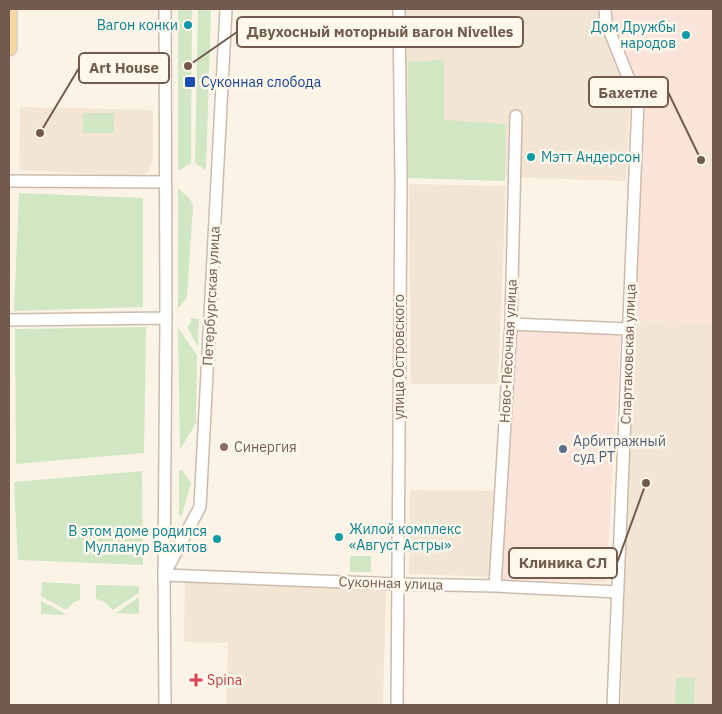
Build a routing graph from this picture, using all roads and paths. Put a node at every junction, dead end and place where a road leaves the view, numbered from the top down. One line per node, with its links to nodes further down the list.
1 (9, 9): 6 (main road)
2 (165, 9): 10 (street, Петербургская улица)
3 (226, 9): 15 (street, Петербургская улица)
4 (399, 9): 16 (street, улица Островского)
5 (605, 9): 14 (street, Спартаковская улица)
6 (9, 42): 7 (main road)
7 (9, 48)
8 (516, 116): 13 (street, Ново-Песочная улица)
9 (9, 181): 10 (street)
10 (166, 182): 11 (street, Петербургская улица)
11 (166, 318): 12 (street); 15 (street, Петербургская улица)
12 (9, 320)
13 (511, 324): 14 (street); 17 (street, Ново-Песочная улица)
14 (630, 329): 18 (street, Спартаковская улица)
15 (164, 575): 16 (street, Суконная улица); 19 (street, Петербургская улица)
16 (398, 584): 17 (street, Суконная улица); 20 (street, улица Островского)
17 (495, 586): 18 (street, Суконная улица)
18 (618, 592): 21 (street, Спартаковская улица)
19 (165, 705)
20 (397, 705)
21 (613, 705)

